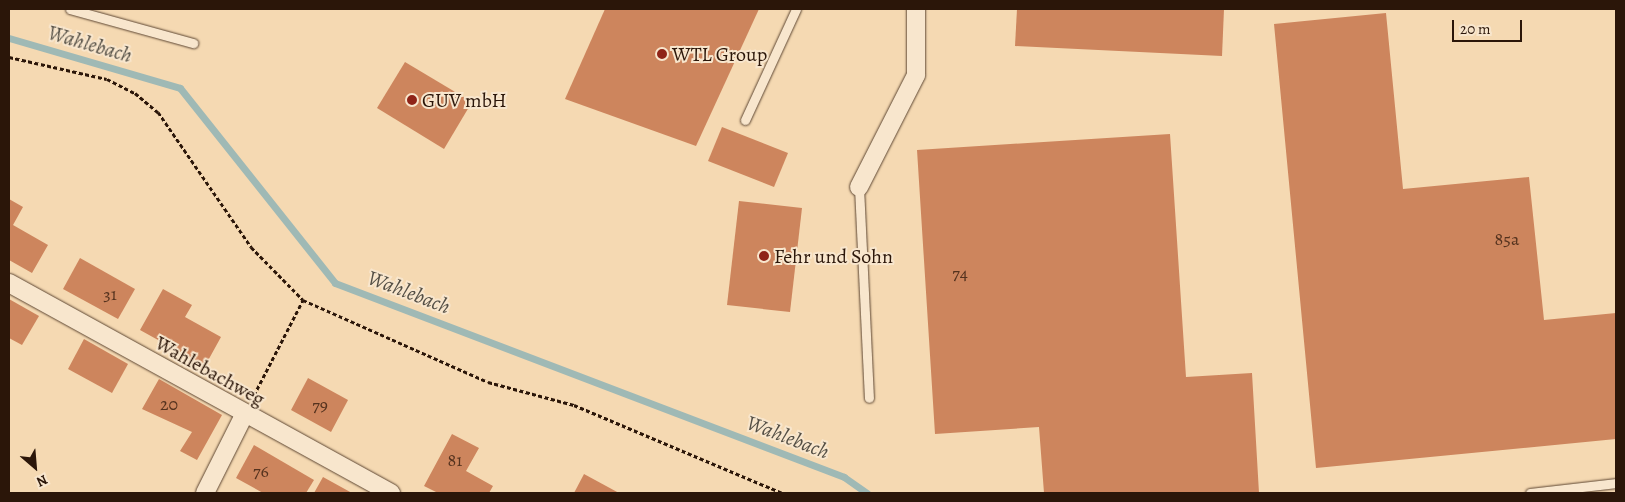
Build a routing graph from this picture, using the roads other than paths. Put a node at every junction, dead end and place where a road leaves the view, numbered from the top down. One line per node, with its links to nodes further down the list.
1 (70, 9): 4 (lane)
2 (796, 9): 5 (lane)
3 (916, 9): 6 (street)
4 (193, 43)
5 (745, 120)
6 (859, 186): 8 (lane)
7 (9, 283): 9 (street, Wahlebachweg)
8 (869, 398)
9 (244, 415): 11 (street); 12 (street, Wahlebachweg)
10 (1616, 483): 13 (lane)
11 (205, 493)
12 (392, 493)
13 (1530, 493)

